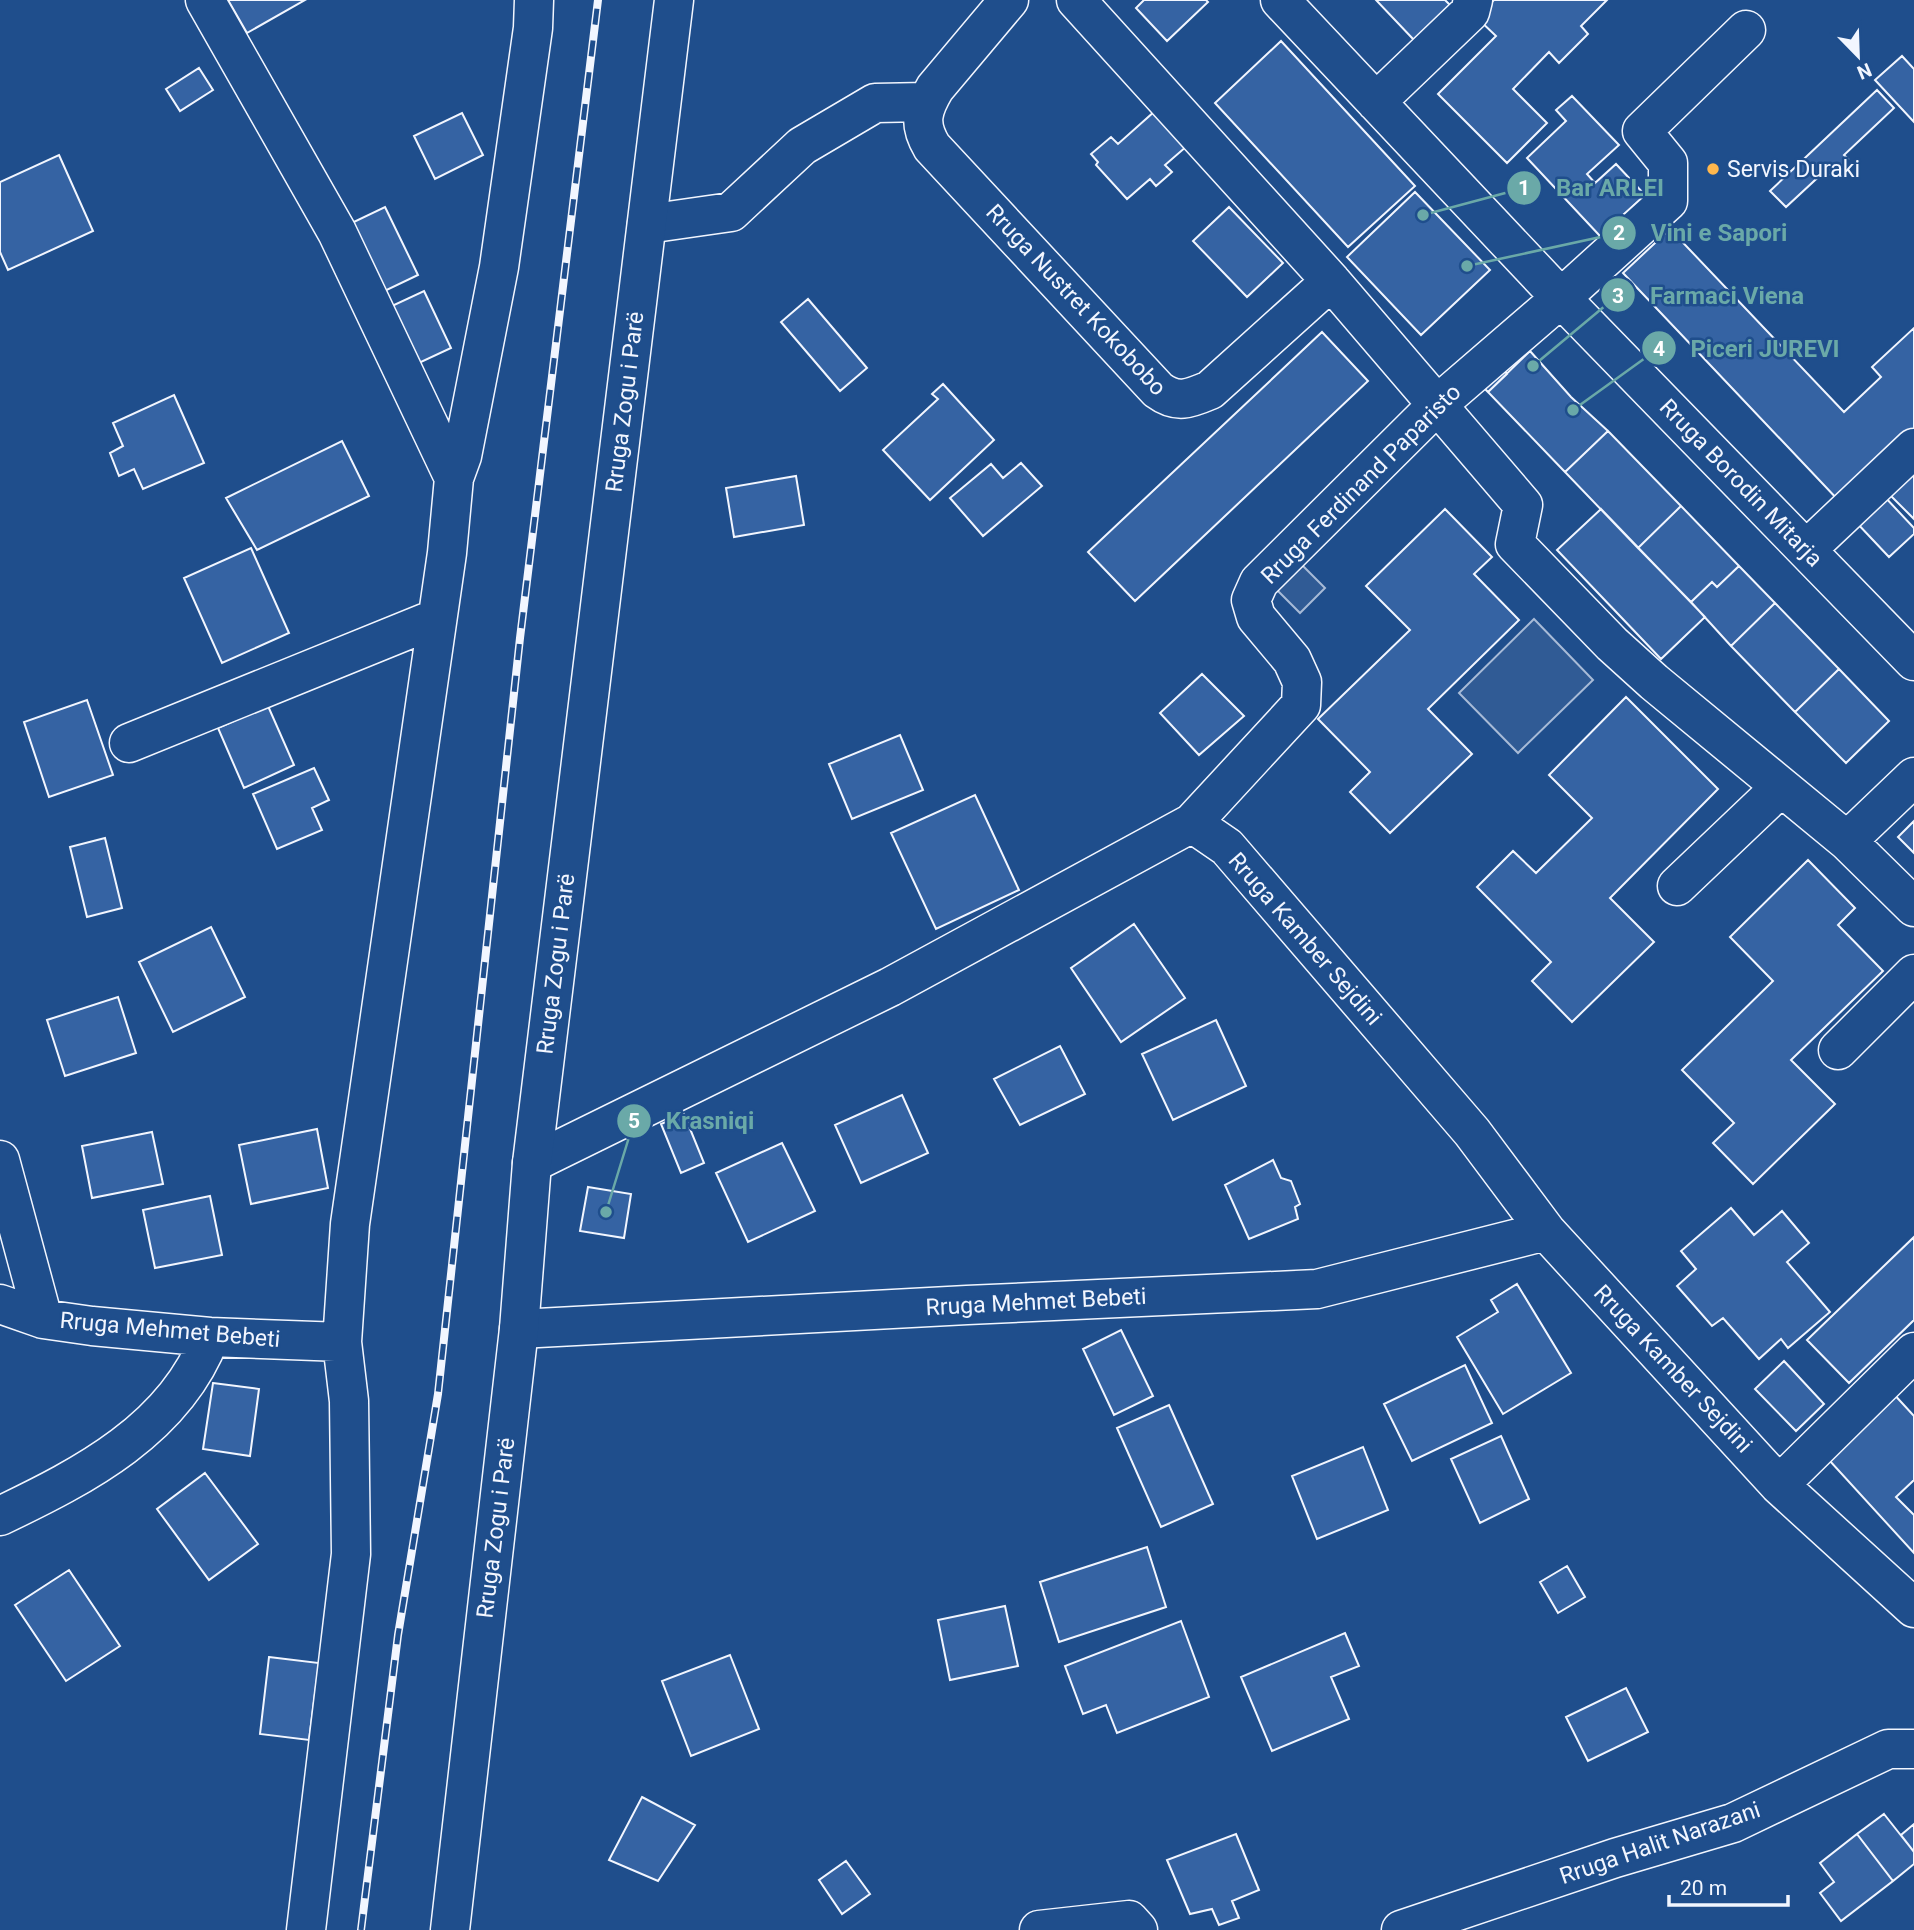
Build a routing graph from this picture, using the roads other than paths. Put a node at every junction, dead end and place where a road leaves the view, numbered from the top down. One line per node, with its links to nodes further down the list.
1 (205, 0): 16 (street)
2 (534, 0): 16 (street)
3 (674, 0): 11 (street, Rruga Zogu i Parë)
4 (1009, 0): 9 (street)
5 (1076, 0): 12 (street)
6 (1279, 0): 10 (street, Rruga Borodin Mitarja)
7 (1473, 0): 10 (street)
8 (1746, 30): 13 (street, Rruga Ferdinand Paparisto)
9 (926, 102): 11 (street); 12 (street, Rruga Nustret Kokobobo)
10 (1376, 102): 13 (street, Rruga Borodin Mitarja)
11 (647, 224): 30 (street, Rruga Zogu i Parë)
12 (1331, 281): 14 (street)
13 (1561, 298): 14 (street, Rruga Ferdinand Paparisto); 17 (street, Rruga Borodin Mitarja)
14 (1437, 404): 22 (street); 23 (street, Rruga Ferdinand Paparisto)
15 (1914, 447): 17 (street)
16 (454, 478): 18 (street)
17 (1806, 550): 19 (street, Rruga Borodin Mitarja)
18 (437, 618): 20 (street); 36 (street)
19 (1914, 661)
20 (129, 743)
21 (1914, 777): 24 (street)
22 (1782, 787): 24 (street); 25 (street)
23 (1192, 823): 30 (street); 31 (street, Rruga Kamber Sejdini)
24 (1847, 841): 26 (street)
25 (1677, 886)
26 (1914, 906)
27 (1914, 974): 28 (street)
28 (1838, 1049)
29 (0, 1160): 33 (street)
30 (531, 1163): 34 (street, Rruga Zogu i Parë)
31 (1546, 1231): 34 (street, Rruga Mehmet Bebeti); 38 (street, Rruga Kamber Sejdini)
32 (0, 1304): 33 (street, Rruga Mehmet Bebeti)
33 (43, 1319): 35 (street, Rruga Mehmet Bebeti)
34 (519, 1329): 43 (street, Rruga Zogu i Parë)
35 (210, 1337): 36 (street, Rruga Mehmet Bebeti); 39 (street)
36 (342, 1342): 42 (street)
37 (1914, 1352): 38 (street)
38 (1779, 1485): 40 (street, Rruga Kamber Sejdini)
39 (0, 1516)
40 (1914, 1608)
41 (1914, 1749): 46 (street, Rruga Halit Narazani)
42 (306, 1930)
43 (450, 1930)
44 (1039, 1930): 45 (street)
45 (1138, 1930)
46 (1401, 1930)

